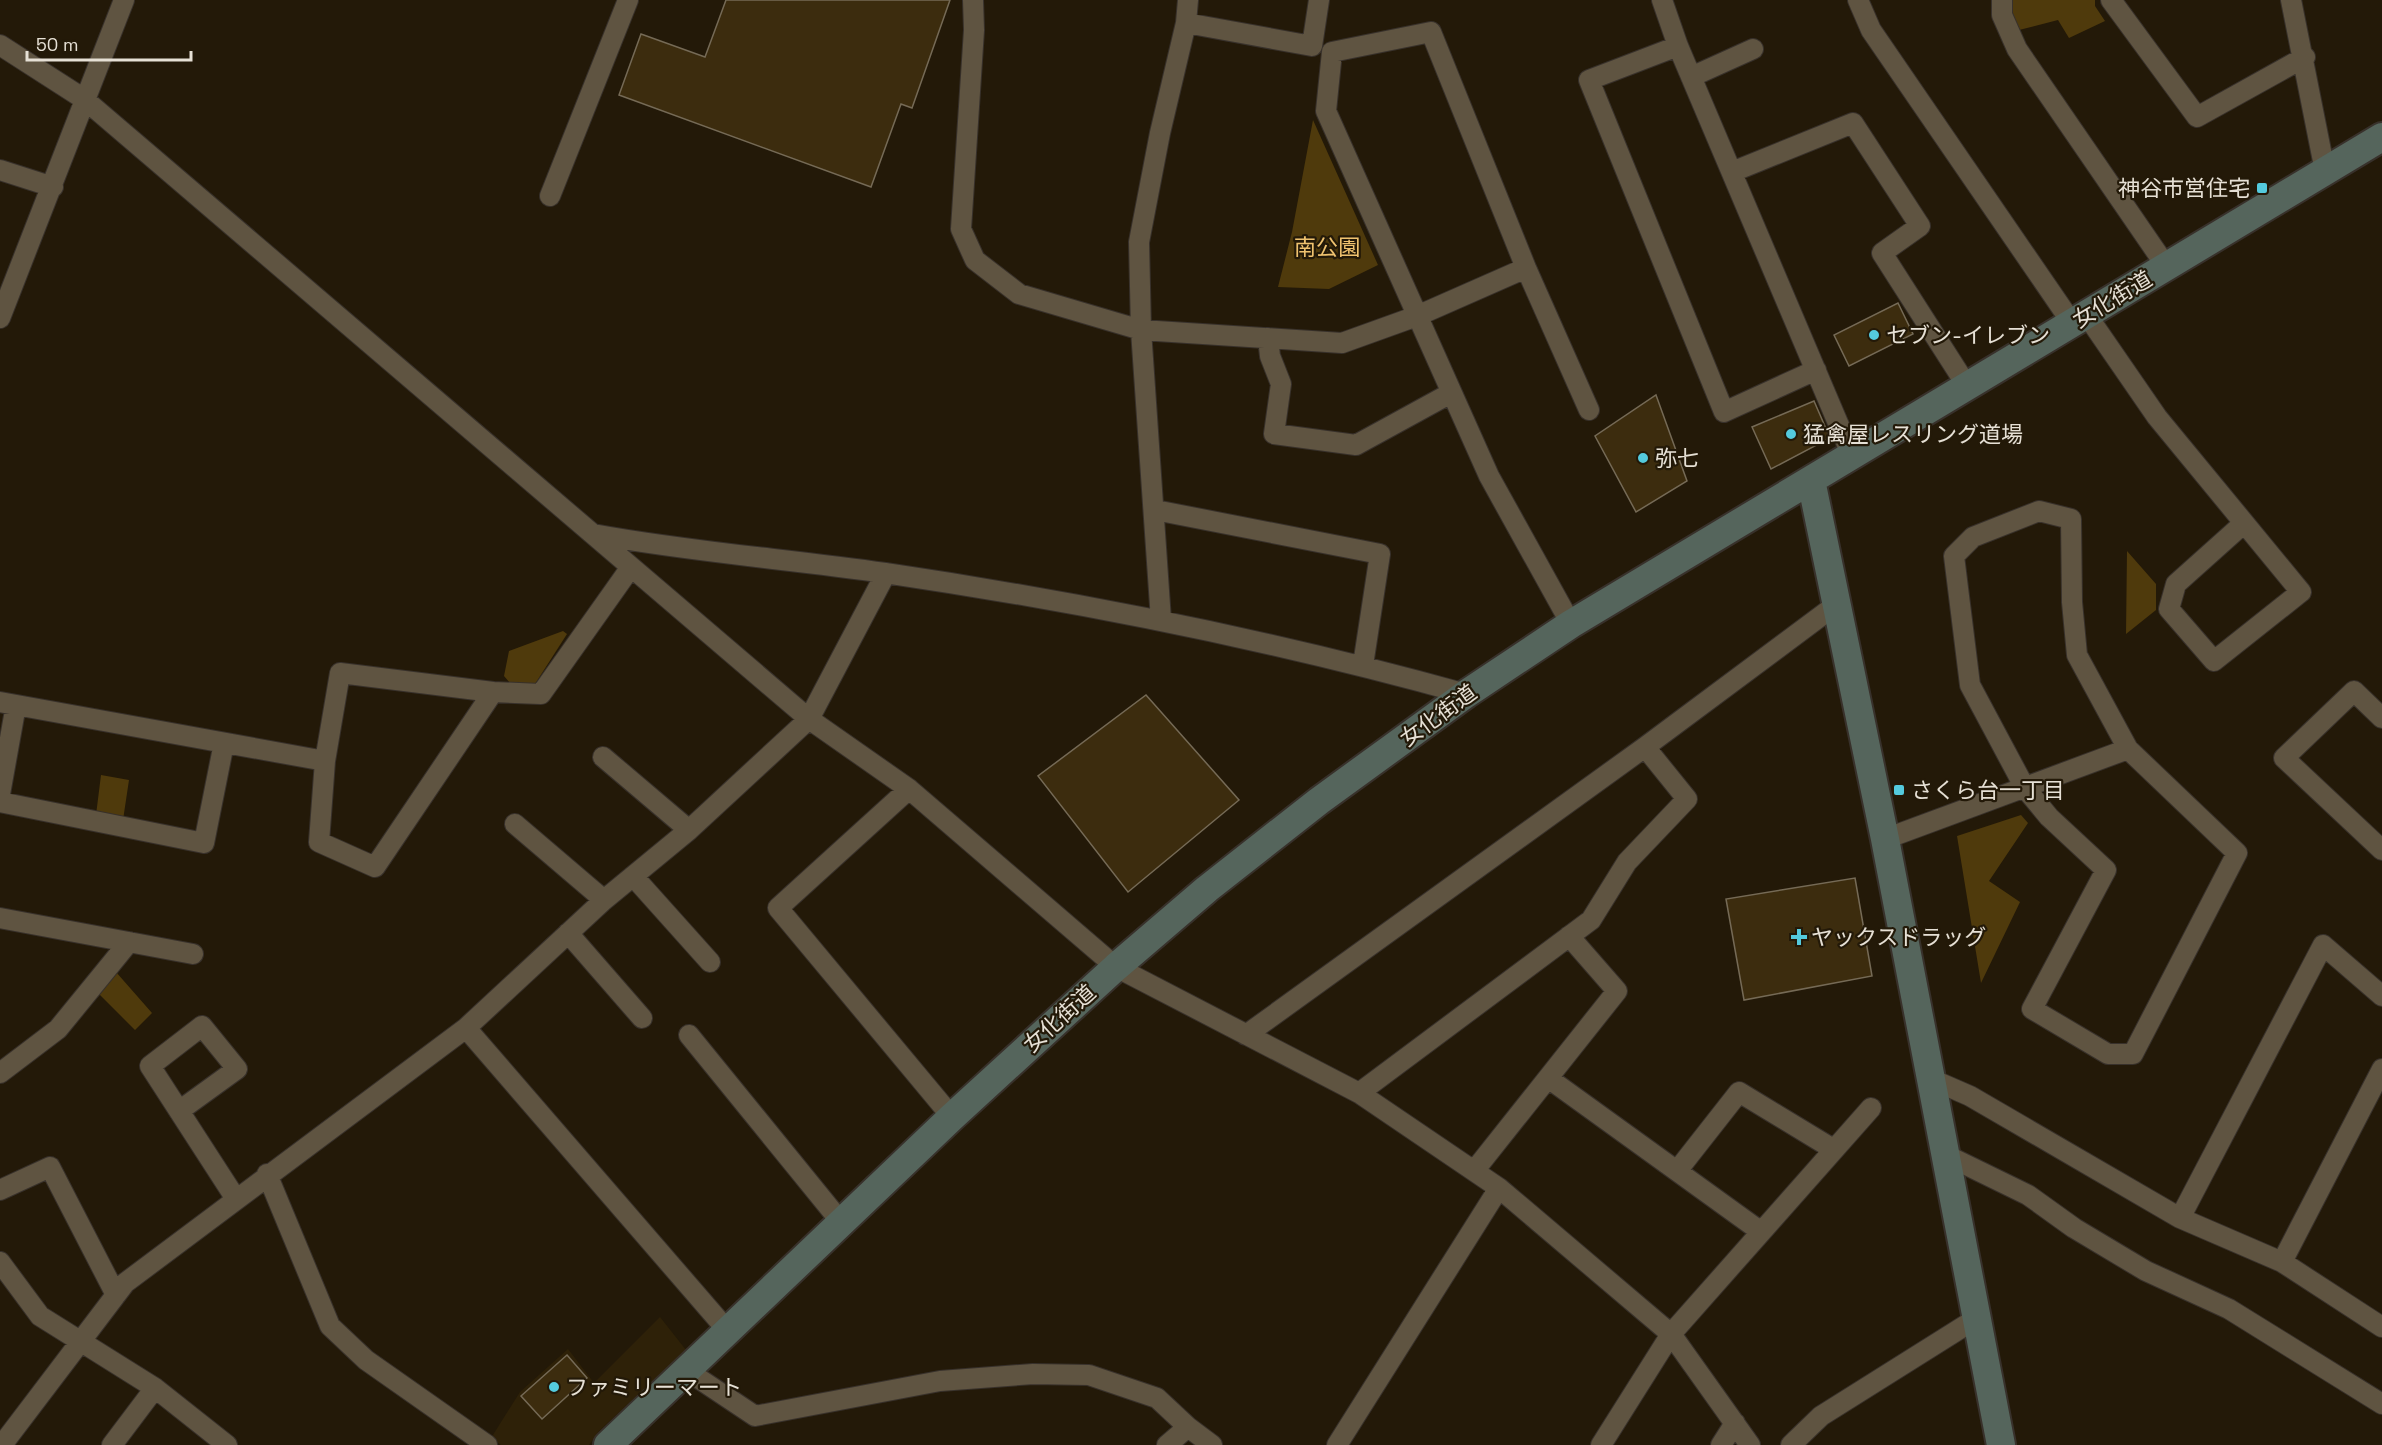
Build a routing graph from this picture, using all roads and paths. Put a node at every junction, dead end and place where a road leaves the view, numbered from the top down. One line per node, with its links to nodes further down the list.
1 (124, 0): 17 (street)
2 (628, 0): 23 (street)
3 (973, 0): 29 (street)
4 (1188, 0): 11 (street)
5 (1321, 0): 11 (street)
6 (1662, 0): 13 (street)
7 (1858, 0): 28 (street)
8 (2002, 0): 24 (street)
9 (2110, 0): 15 (street)
10 (2292, 0): 15 (street)
11 (1186, 23): 29 (street)
12 (0, 45): 17 (street)
13 (1678, 46): 16 (street); 31 (street)
14 (1753, 49): 16 (street)
15 (2305, 57): 20 (street)
16 (1691, 77): 21 (street)
17 (84, 99): 22 (street); 39 (street)
18 (2382, 137): 20 (street, 女化街道)
19 (0, 170): 22 (street)
20 (2325, 171): 24 (street, 女化街道)
21 (1732, 172): 31 (street); 32 (street)
22 (53, 187): 27 (street)
23 (550, 196)
24 (2166, 266): 28 (street, 女化街道)
25 (1526, 268): 26 (street); 26 (street); 34 (street)
26 (1417, 316): 30 (street); 33 (street)
27 (0, 318)
28 (2079, 318): 32 (street, 女化街道); 38 (street)
29 (1141, 330): 30 (street); 37 (street)
30 (1268, 338): 33 (street)
31 (1816, 370): 35 (street)
32 (1967, 386): 35 (street, 女化街道)
33 (1450, 393): 44 (street)
34 (1589, 410)
35 (1852, 456): 36 (street, 女化街道)
36 (1811, 480): 42 (street); 44 (street, 女化街道)
37 (1155, 510): 43 (street); 45 (street)
38 (2242, 524): 38 (street)
39 (593, 534): 40 (street); 41 (street)
40 (632, 567): 46 (street); 50 (street)
41 (886, 573): 43 (street); 50 (street)
42 (1837, 604): 52 (street); 62 (street)
43 (1161, 620): 45 (street)
44 (1571, 624): 47 (street, 女化街道)
45 (1363, 665): 47 (street)
46 (493, 692): 55 (street); 55 (street)
47 (1466, 694): 72 (street, 女化街道)
48 (8, 704): 51 (street); 58 (street)
49 (2382, 718): 63 (street)
50 (809, 719): 57 (street); 61 (street)
51 (224, 743): 55 (street); 59 (street)
52 (1645, 747): 68 (street); 77 (street)
53 (2128, 749): 56 (street); 56 (street); 56 (street)
54 (603, 757): 61 (street)
55 (325, 761)
56 (2025, 788): 62 (street)
57 (909, 789): 72 (street); 85 (street)
58 (0, 794)
59 (0, 802)
60 (515, 824): 65 (street)
61 (689, 830): 64 (street)
62 (1885, 839): 81 (street)
63 (2382, 849)
64 (633, 876): 65 (street); 71 (street)
65 (604, 900): 67 (street)
66 (0, 918): 69 (street)
67 (568, 933): 74 (street); 75 (street)
68 (1569, 936): 80 (street); 82 (street)
69 (129, 942): 70 (street); 79 (street)
70 (193, 954)
71 (710, 963)
72 (1116, 967): 77 (street); 85 (street, 女化街道)
73 (2382, 996): 94 (street)
74 (642, 1018)
75 (466, 1028): 90 (street); 102 (street)
76 (689, 1035): 95 (street)
77 (1246, 1035): 82 (street)
78 (2382, 1069): 98 (street)
79 (0, 1073)
80 (1548, 1078): 88 (street); 89 (street)
81 (1932, 1079): 87 (street); 94 (street)
82 (1359, 1093): 88 (street)
83 (1871, 1108): 86 (street)
84 (179, 1112): 84 (street); 93 (street)
85 (952, 1117): 95 (street, 女化街道)
86 (1833, 1149): 89 (street); 96 (street)
87 (1946, 1155): 100 (street); 107 (street)
88 (1474, 1171): 91 (street)
89 (1677, 1171): 96 (street)
90 (267, 1174): 93 (street); 113 (street)
91 (1499, 1188): 103 (street); 117 (street)
92 (0, 1190): 99 (street)
93 (236, 1199): 99 (street)
94 (2180, 1218): 98 (street)
95 (841, 1222): 102 (street, 女化街道)
96 (1760, 1231): 103 (street)
97 (0, 1262): 104 (street)
98 (2282, 1262): 101 (street)
99 (116, 1295): 104 (street)
100 (1977, 1318): 121 (street); 122 (street)
101 (2380, 1320)
102 (727, 1330): 105 (street, 女化街道)
103 (1671, 1334): 108 (street); 118 (street)
104 (80, 1343): 106 (street); 110 (street)
105 (686, 1370): 109 (street); 114 (street, 女化街道)
106 (155, 1388): 111 (street); 112 (street)
107 (2382, 1404)
108 (1735, 1423): 119 (street); 120 (street)
109 (1188, 1427): 115 (street); 116 (street)
110 (2, 1445)
111 (112, 1445)
112 (227, 1445)
113 (487, 1445)
114 (609, 1445)
115 (1167, 1445)
116 (1212, 1445)
117 (1337, 1445)
118 (1601, 1445)
119 (1721, 1445)
120 (1750, 1445)
121 (1791, 1445)
122 (2001, 1445)

